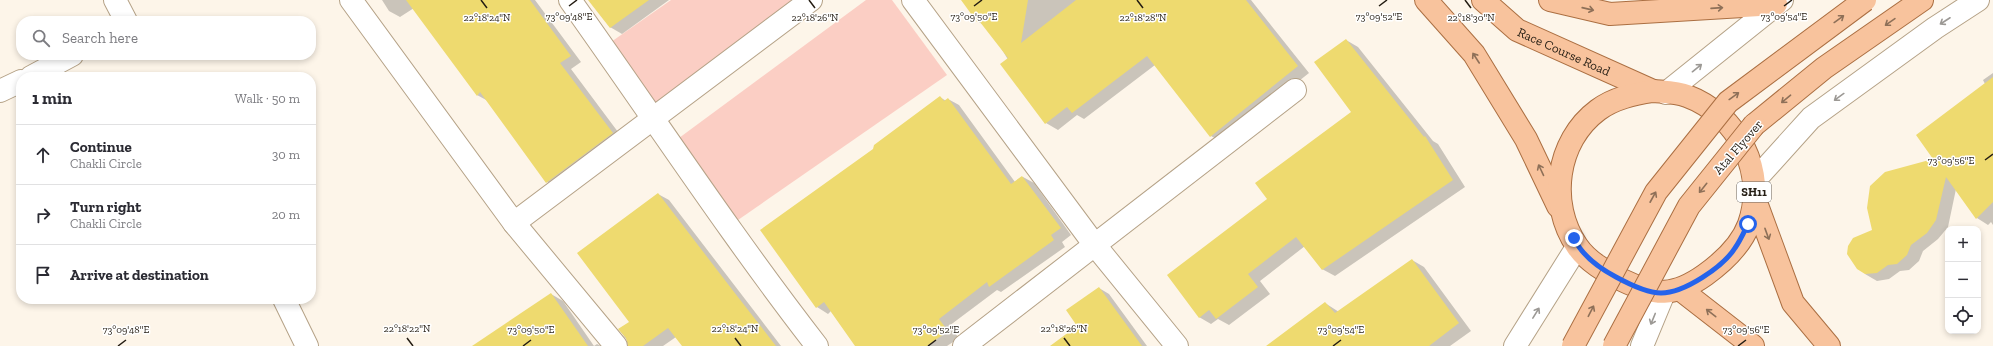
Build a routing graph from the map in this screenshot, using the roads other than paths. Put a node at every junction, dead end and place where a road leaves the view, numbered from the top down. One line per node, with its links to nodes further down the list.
1 (115, 0): 13 (street)
2 (350, 0): 23 (street)
3 (570, 0): 20 (street)
4 (811, 0): 20 (street)
5 (913, 0): 24 (street)
6 (1426, 0): 22 (main road, SH11, one-way to 6)
7 (1484, 0): 19 (main road, Race Course Road / SH11)
8 (1550, 0): 12 (main road, one-way to 12)
9 (1865, 0): 34 (main road, one-way to 9, bridge)
10 (1922, 0): 35 (main road, Atal Flyover, one-way to 35, bridge)
11 (1978, 0): 21 (street, one-way to 21)
12 (1779, 2): 19 (street, one-way to 12)
13 (123, 16)
14 (63, 60): 15 (street)
15 (41, 72)
16 (16, 84): 18 (street)
17 (1295, 90): 24 (street)
18 (0, 91)
19 (1660, 92): 21 (main road, SH11); 22 (main road, SH11)
20 (655, 119): 23 (street); 30 (street)
21 (1754, 188): 26 (main road, SH11); 38 (main road, SH11, one-way to 38)
22 (1563, 218): 25 (main road, SH11)
23 (514, 223): 29 (street)
24 (1094, 244): 31 (street); 32 (street)
25 (1577, 246): 26 (main road, SH11); 33 (street, one-way to 25)
26 (1672, 291): 36 (street, one-way to 36); 37 (main road, SH11, one-way to 26)
27 (286, 304): 28 (street)
28 (307, 346)
29 (616, 346)
30 (817, 346)
31 (964, 346)
32 (1177, 346)
33 (1515, 346)
34 (1573, 346)
35 (1614, 346)
36 (1642, 346)
37 (1753, 346)
38 (1829, 346)

